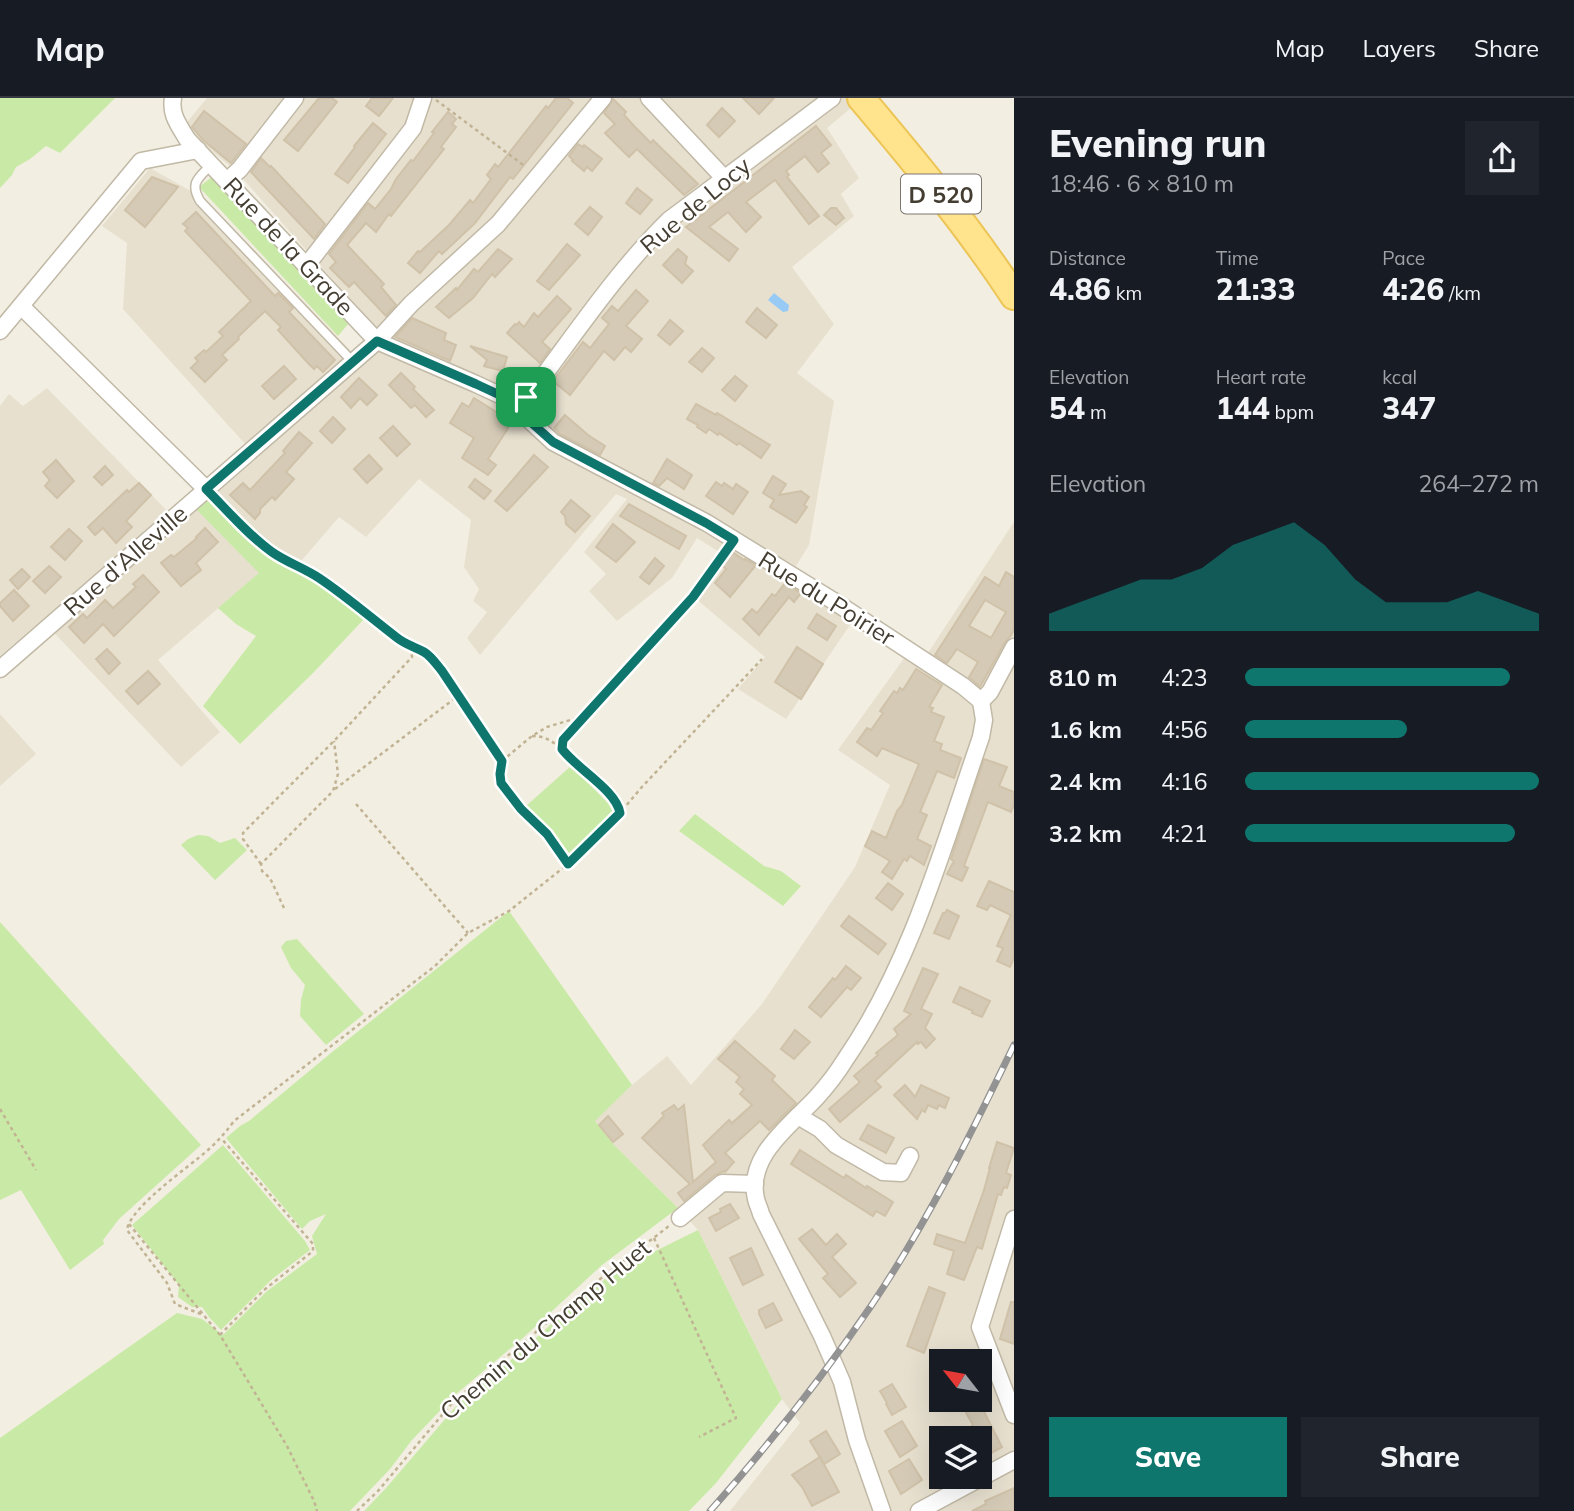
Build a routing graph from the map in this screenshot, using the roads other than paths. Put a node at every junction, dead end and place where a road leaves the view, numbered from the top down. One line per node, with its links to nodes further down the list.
1 (173, 98): 9 (street, Rue de la Grade)
2 (295, 98): 12 (street)
3 (423, 98): 14 (street)
4 (603, 98): 18 (street, Rue d'Alleville)
5 (649, 98): 11 (street)
6 (861, 98): 15 (main road, D 520)
7 (885, 98): 13 (main road, D 520)
8 (825, 103): 11 (street, Rue de Locy)
9 (198, 150): 10 (street, Rue de la Grade); 16 (street)
10 (212, 164): 12 (street, Rue de la Grade); 19 (lane)
11 (724, 178): 20 (street, Rue de Locy)
12 (227, 181): 14 (street, Rue de la Grade)
13 (1014, 264)
14 (307, 265): 18 (street, Rue de la Grade)
15 (1014, 296)
16 (21, 306): 17 (street); 21 (street)
17 (0, 331)
18 (377, 341): 19 (street, Rue d'Alleville); 20 (street, Rue de la Grade)
19 (352, 361): 21 (street, Rue d'Alleville)
20 (518, 400): 24 (street, Rue du Poirier)
21 (206, 489): 23 (street, Rue d'Alleville)
22 (1014, 647): 24 (street)
23 (0, 669)
24 (982, 701): 25 (street)
25 (798, 1116): 26 (street); 27 (street)
26 (910, 1156)
27 (755, 1184): 28 (street); 32 (street)
28 (680, 1218)
29 (1014, 1219): 30 (street)
30 (1014, 1415)
31 (1014, 1460): 33 (street)
32 (882, 1511)
33 (919, 1511)

